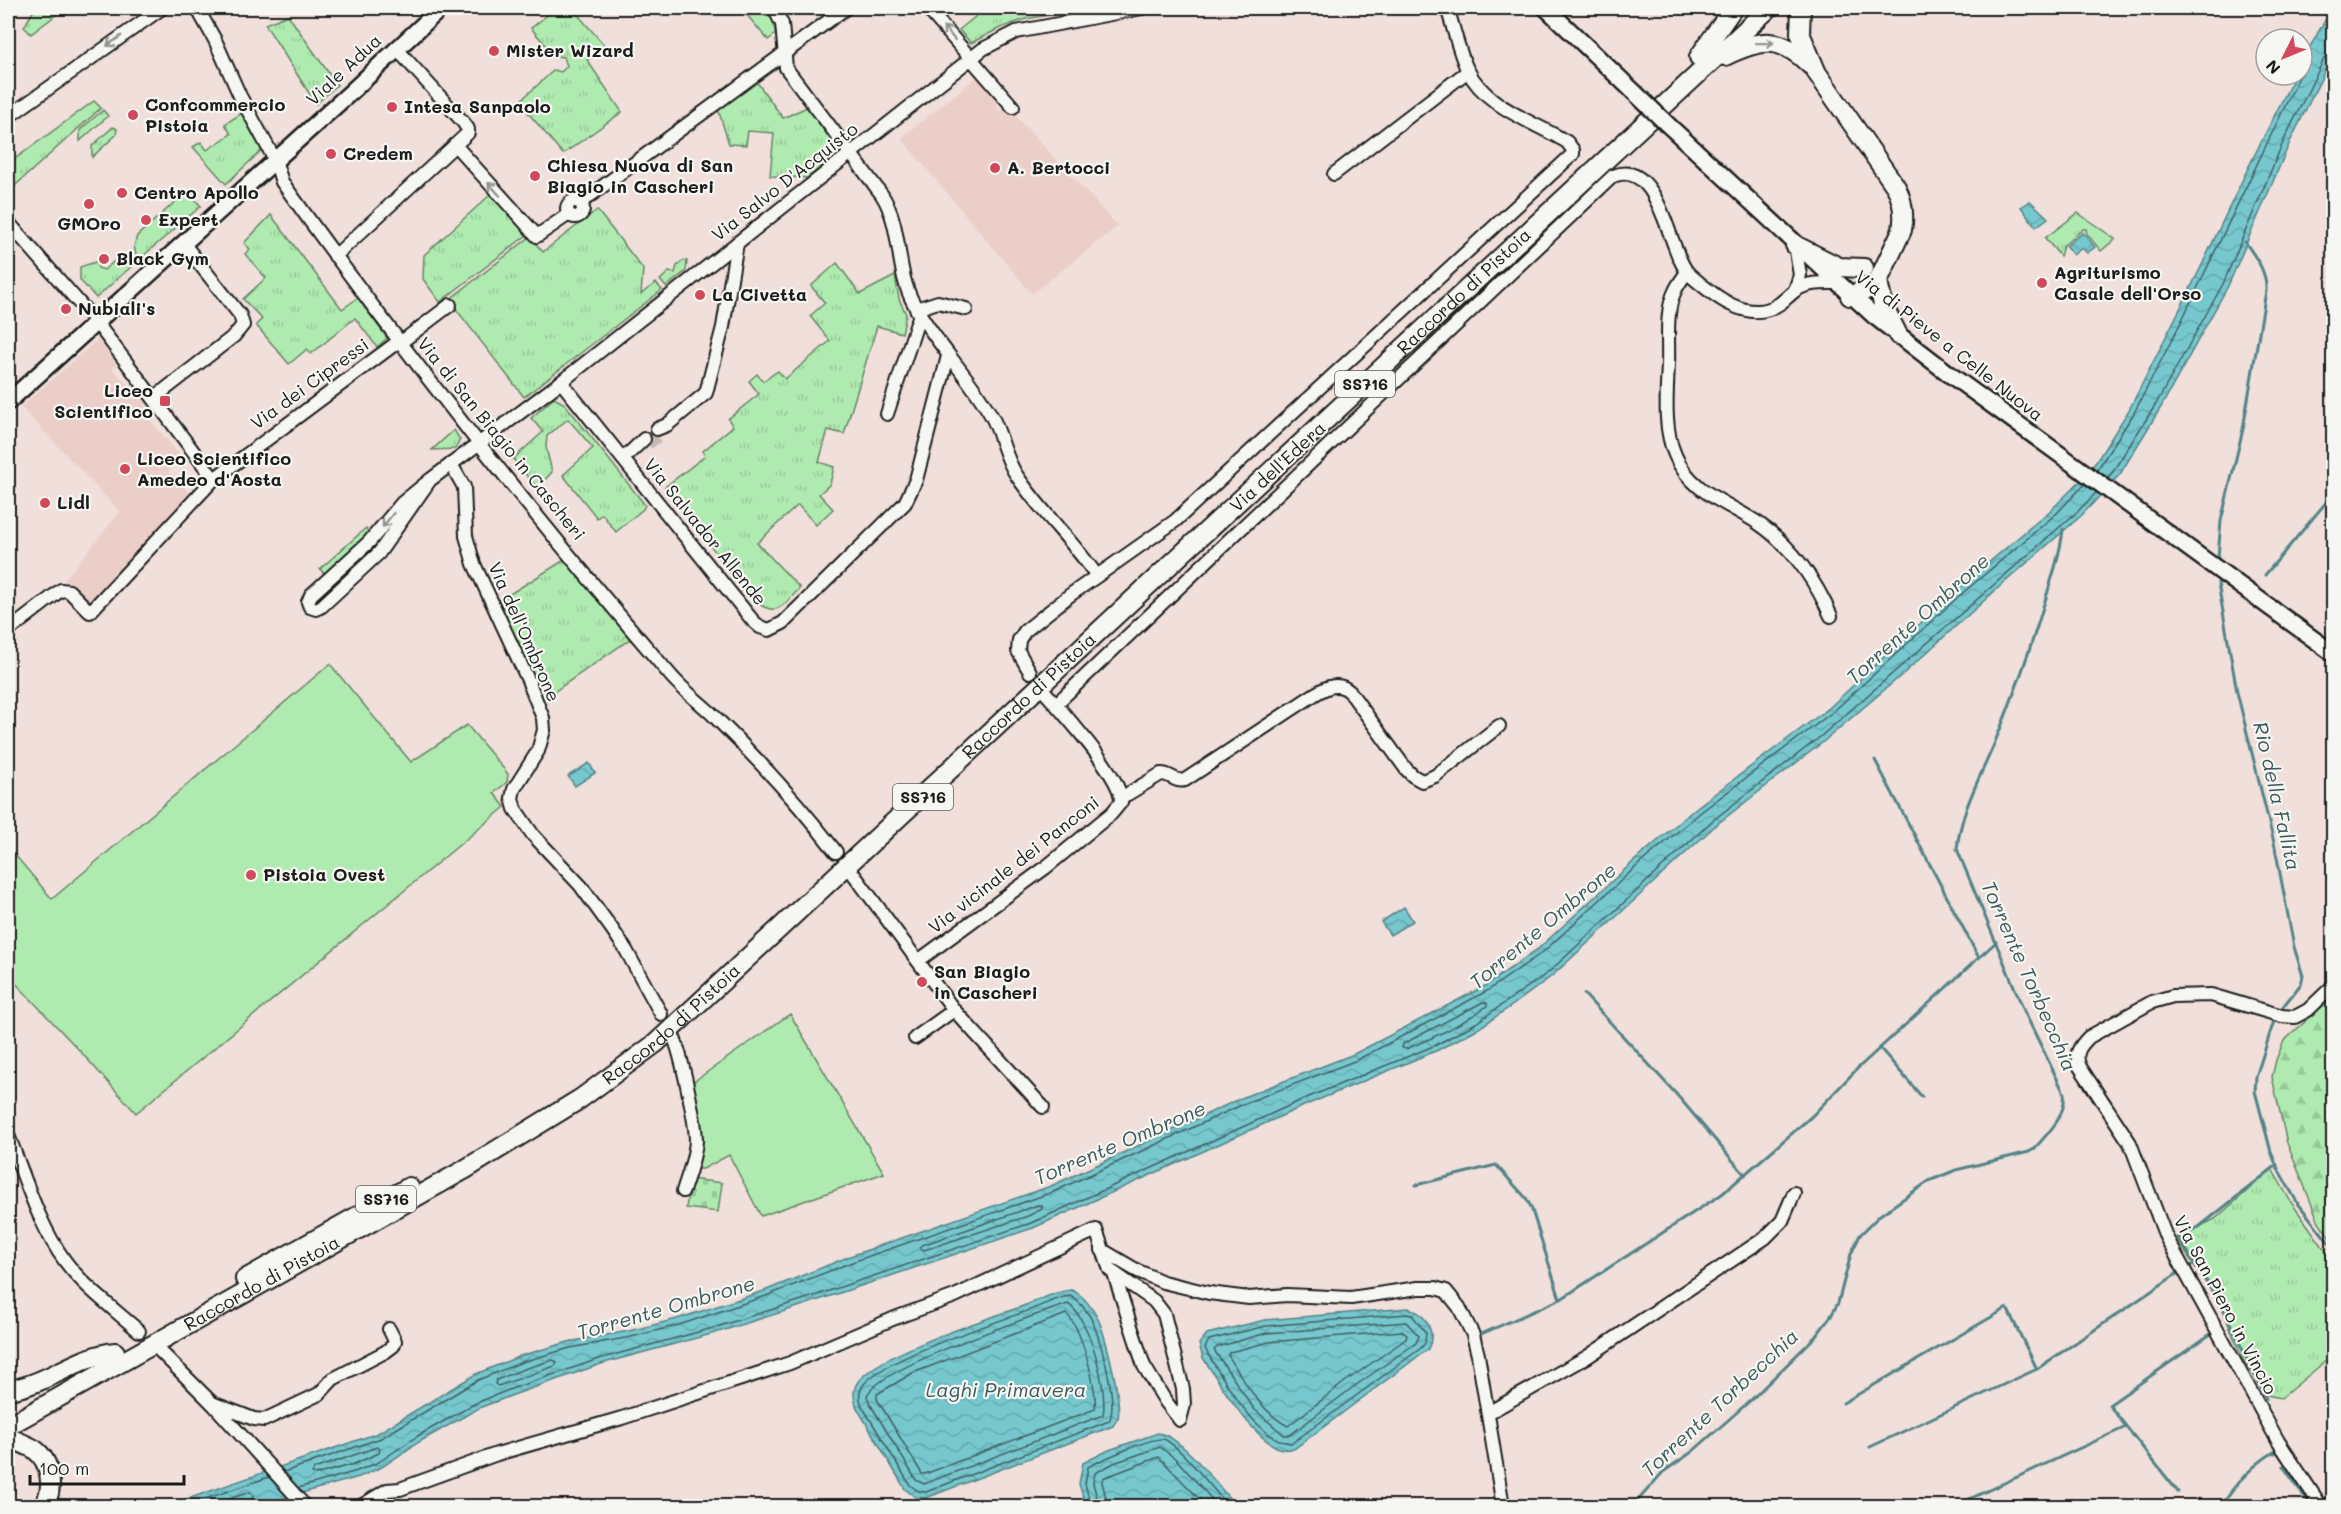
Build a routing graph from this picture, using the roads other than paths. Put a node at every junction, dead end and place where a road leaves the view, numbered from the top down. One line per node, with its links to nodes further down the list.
1 (162, 8): 21 (street, one-way to 21)
2 (197, 8): 24 (street, Via di San Biagio in Cascheri)
3 (441, 8): 14 (main road, Viale Adua)
4 (774, 8): 15 (street)
5 (846, 8): 15 (street)
6 (927, 8): 16 (street, one-way to 6)
7 (1142, 8): 16 (street, Via Salvo D'Acquisto)
8 (1447, 8): 18 (street)
9 (1546, 8): 30 (main road, Via di Pieve a Celle Nuova, bridge)
10 (1733, 8): 17 (highway)
11 (1754, 8): 17 (highway, Raccordo di Pistoia / SS716)
12 (1769, 8): 17 (highway, Raccordo di Pistoia / SS716)
13 (1801, 8): 19 (highway)
14 (396, 48): 22 (street); 24 (main road, Viale Adua)
15 (784, 52): 22 (street, one-way to 22); 23 (street)
16 (971, 59): 20 (street); 23 (street, Via Salvo D'Acquisto)
17 (1705, 60): 19 (highway, one-way to 19); 86 (highway, Raccordo di Pistoia / SS716); 91 (highway, Raccordo di Pistoia / SS716)
18 (1468, 71): 25 (street); 60 (street, Via dell'Edera)
19 (1817, 73): 29 (highway)
20 (1013, 107)
21 (8, 117)
22 (455, 145): 31 (street)
23 (850, 153): 28 (street, Via Salvo D'Acquisto); 42 (street)
24 (275, 160): 27 (main road, Viale Adua); 31 (street, Via di San Biagio in Cascheri)
25 (1334, 174)
26 (10, 230): 43 (street)
27 (183, 243): 43 (main road, Viale Adua); 48 (street)
28 (737, 243): 32 (street, Via Salvo D'Acquisto); 35 (street)
29 (1897, 243): 33 (highway); 36 (highway)
30 (1795, 245): 33 (highway); 37 (main road, Via di Pieve a Celle Nuova); 38 (street)
31 (335, 256): 45 (street, Via di San Biagio in Cascheri)
32 (718, 257): 35 (street); 47 (street, Via Salvo D'Acquisto)
33 (1864, 268): 39 (highway)
34 (1687, 272): 38 (street); 61 (street); 66 (street, Via dell'Edera)
35 (731, 281): 51 (street)
36 (1878, 281): 39 (highway); 44 (highway)
37 (1836, 283): 38 (street); 39 (main road, Via di Pieve a Celle Nuova)
38 (1795, 290)
39 (1850, 296): 44 (main road, Via di Pieve a Celle Nuova)
40 (450, 305): 45 (street, Via dei Cipressi)
41 (966, 309): 42 (street)
42 (918, 311): 46 (street); 50 (street)
43 (96, 322): 48 (street); 49 (main road, Viale Adua)
44 (1898, 335): 63 (main road, Via di Pieve a Celle Nuova)
45 (400, 342): 53 (street, Via di San Biagio in Cascheri); 56 (street, Via dei Cipressi)
46 (948, 356): 54 (street, Via Salvador Allende); 60 (street)
47 (561, 382): 53 (street, Via Salvo D'Acquisto); 54 (street, Via Salvador Allende)
48 (154, 398): 56 (street)
49 (8, 402)
50 (887, 414)
51 (661, 430)
52 (646, 441): 54 (street)
53 (478, 444): 55 (street, Via Salvo D'Acquisto); 69 (street, Via di San Biagio in Cascheri)
54 (627, 456)
55 (451, 464): 57 (street, Via Salvo D'Acquisto); 74 (street, Via dell'Ombrone)
56 (214, 478): 62 (street, Via dei Cipressi)
57 (430, 480): 58 (street, Via Salvo D'Acquisto, one-way to 58); 59 (street)
58 (352, 558): 59 (street); 59 (street, Via Salvo D'Acquisto)
59 (363, 569)
60 (1097, 576): 64 (street)
61 (1831, 616)
62 (8, 631)
63 (2334, 654)
64 (1030, 672)
65 (1045, 692): 66 (street, Via vicinale dei Panconi)
66 (1056, 704): 68 (street, Via vicinale dei Panconi)
67 (1499, 726): 68 (street)
68 (1121, 798): 71 (street, Via vicinale dei Panconi)
69 (836, 852)
70 (852, 872): 71 (street)
71 (918, 961): 73 (street)
72 (2334, 985): 96 (street, Via San Piero in Vincio)
73 (954, 1010): 76 (street); 77 (street)
74 (661, 1014)
75 (672, 1036): 79 (street)
76 (915, 1038)
77 (1043, 1107)
78 (8, 1135): 84 (street)
79 (683, 1191)
80 (1794, 1193): 90 (street)
81 (1102, 1250): 82 (street); 90 (street); 94 (street)
82 (1114, 1274): 82 (street)
83 (389, 1329): 88 (street)
84 (139, 1331)
85 (158, 1349): 88 (street)
86 (115, 1352): 87 (highway); 89 (highway, Raccordo di Pistoia / SS716)
87 (8, 1390)
88 (212, 1403): 93 (street)
89 (8, 1413)
90 (1488, 1413): 95 (street)
91 (9, 1433): 92 (highway)
92 (44, 1506)
93 (305, 1506)
94 (361, 1506)
95 (1503, 1506)
96 (2321, 1506)

